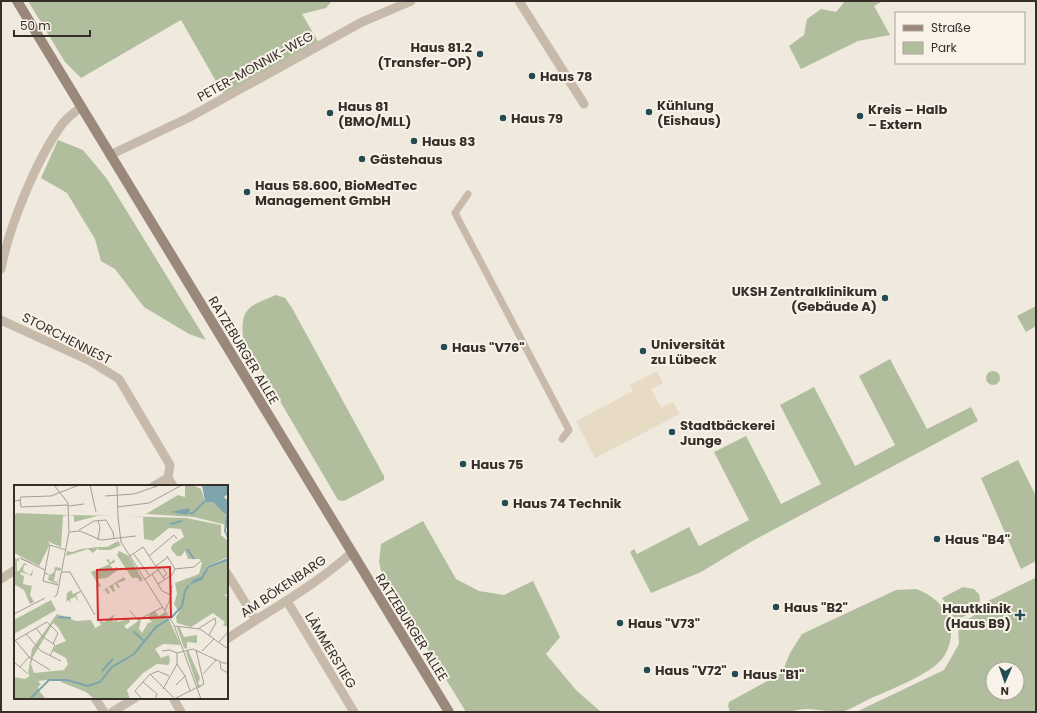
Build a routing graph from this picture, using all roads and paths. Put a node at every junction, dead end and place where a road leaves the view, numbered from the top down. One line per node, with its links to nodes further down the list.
1 (412, 1): 6 (street, PETER-MONNIK-WEG)
2 (519, 1): 4 (street)
3 (17, 2): 5 (main road, RATZEBURGER ALLEE)
4 (584, 104)
5 (81, 107): 6 (main road, RATZEBURGER ALLEE); 8 (street)
6 (110, 155): 14 (main road, RATZEBURGER ALLEE)
7 (468, 194): 10 (street)
8 (1, 269)
9 (1, 320): 11 (street, STORCHENNEST)
10 (562, 439)
11 (168, 478): 12 (street); 13 (street)
12 (156, 485)
13 (173, 485)
14 (351, 553): 18 (street, AM BÖKENBARG); 28 (main road, RATZEBURGER ALLEE)
15 (14, 571): 17 (street)
16 (228, 575): 19 (street)
17 (1, 579)
18 (287, 601): 19 (street, AM BÖKENBARG); 27 (street, LÄMMERSTIEG)
19 (256, 620): 20 (street, AM BÖKENBARG)
20 (228, 638)
21 (96, 699): 24 (street)
22 (133, 699): 25 (street)
23 (174, 699): 26 (street)
24 (104, 712)
25 (112, 712)
26 (181, 712)
27 (354, 712)
28 (449, 712)

